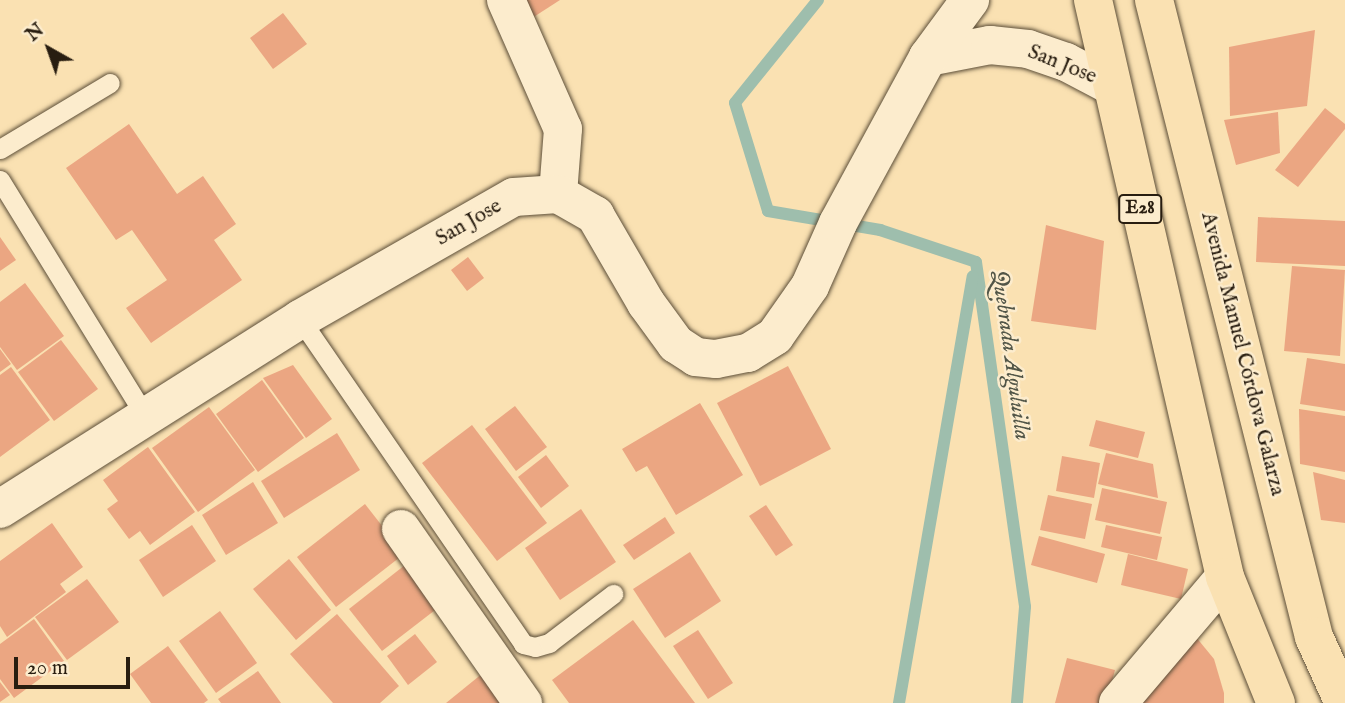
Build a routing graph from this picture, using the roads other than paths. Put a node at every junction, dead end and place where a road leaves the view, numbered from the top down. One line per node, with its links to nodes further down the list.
1 (506, 0): 10 (street)
2 (970, 0): 5 (street)
3 (1093, 0): 7 (main road, E28)
4 (1154, 0): 20 (main road, Avenida Manuel Córdova Galarza)
5 (928, 57): 7 (street, San Jose); 10 (street)
6 (110, 83): 8 (lane)
7 (1112, 86): 15 (main road, E28)
8 (0, 149)
9 (0, 180): 12 (lane)
10 (558, 194): 11 (street, San Jose)
11 (300, 319): 12 (street, San Jose); 16 (lane)
12 (145, 416): 13 (street, San Jose)
13 (0, 509)
14 (401, 528): 17 (street)
15 (1225, 578): 18 (street); 19 (main road, E28)
16 (613, 594)
17 (523, 703)
18 (1118, 703)
19 (1276, 703)
20 (1344, 703)

